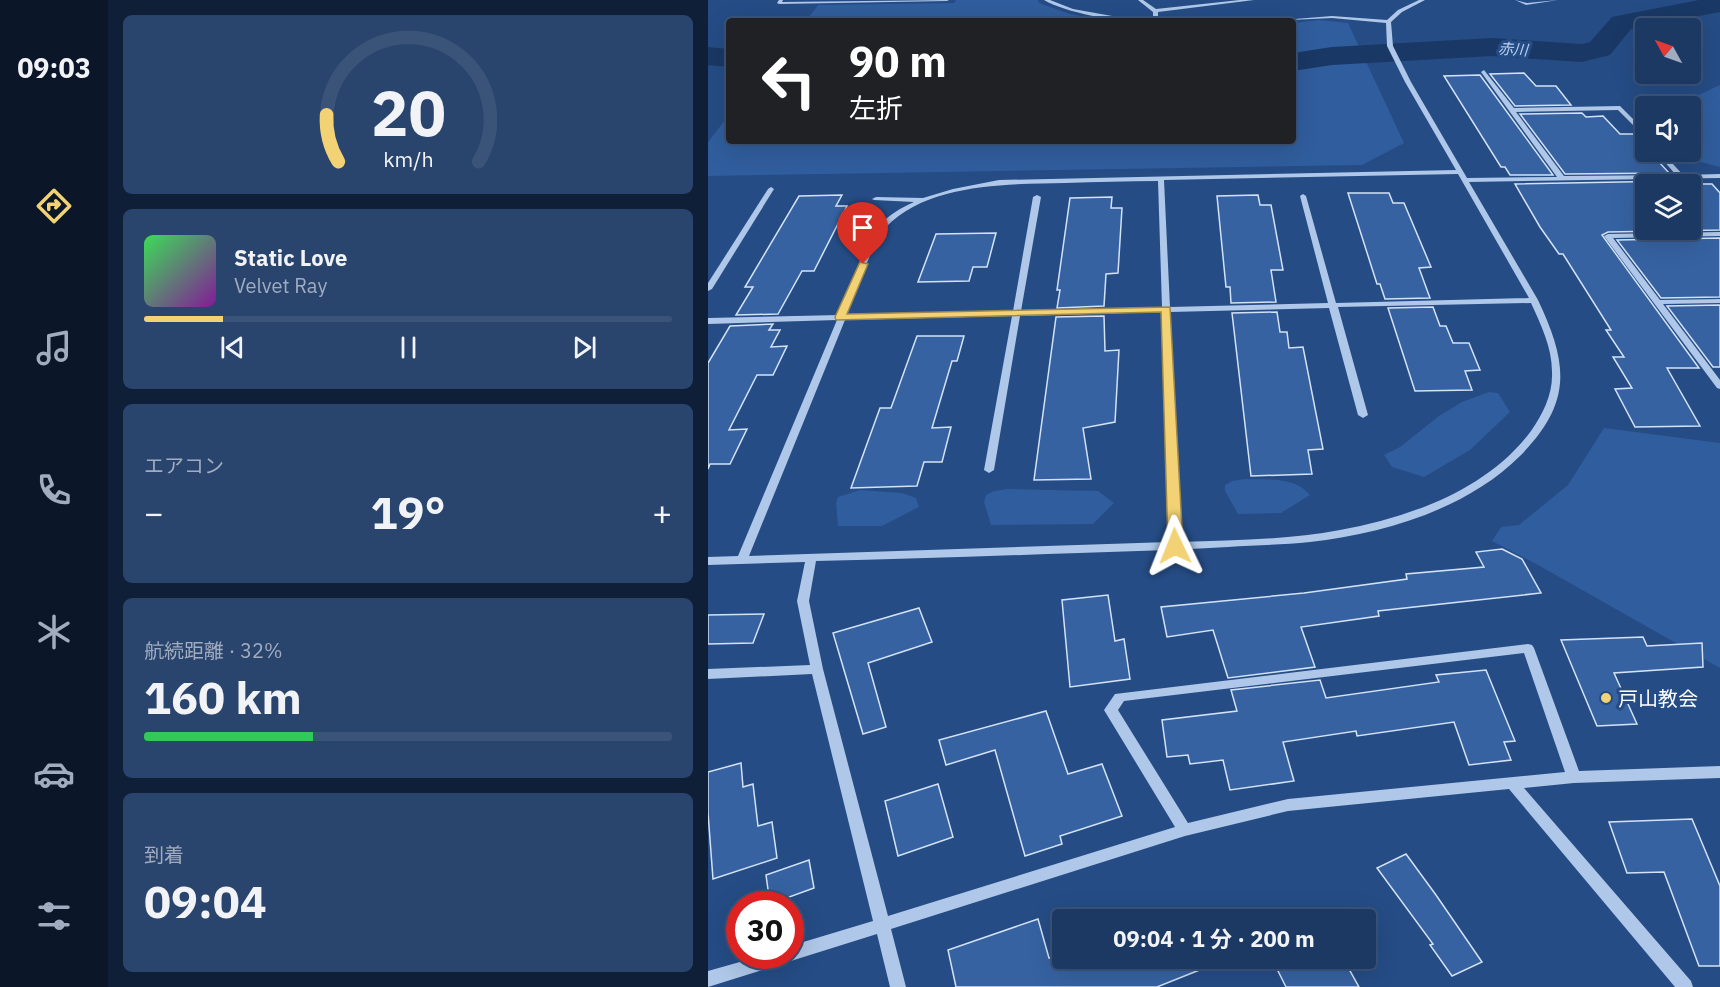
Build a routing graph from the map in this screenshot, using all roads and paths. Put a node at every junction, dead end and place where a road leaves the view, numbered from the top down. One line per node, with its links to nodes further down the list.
1 (781, 0): 9 (street)
2 (947, 0): 9 (street)
3 (1046, 0): 11 (street)
4 (1140, 0): 10 (street)
5 (1252, 0): 10 (street)
6 (1423, 0): 14 (street)
7 (1517, 0): 8 (street)
8 (1557, 0)
9 (863, 1)
10 (1155, 11): 12 (street)
11 (1120, 18)
12 (1155, 18)
13 (1296, 19): 14 (street)
14 (1388, 22): 20 (street)
15 (1484, 72): 16 (street)
16 (1512, 110): 17 (street); 24 (street)
17 (1635, 124)
18 (1668, 162): 19 (street)
19 (1679, 174)
20 (1463, 176): 24 (street); 25 (street); 33 (street)
21 (1701, 176): 22 (street)
22 (1720, 176)
23 (1635, 177): 24 (street)
24 (1562, 178)
25 (1161, 179): 30 (street); 37 (street)
26 (771, 189): 32 (street)
27 (1303, 196): 36 (street)
28 (1037, 197): 38 (street)
29 (876, 199): 30 (street)
30 (924, 200): 39 (street)
31 (1720, 234): 35 (street)
32 (708, 289)
33 (1534, 300): 36 (street); 44 (street)
34 (1720, 301): 35 (street)
35 (1658, 302): 41 (street)
36 (1332, 305): 37 (street); 42 (street)
37 (1166, 309): 38 (street); 44 (street)
38 (1018, 313): 39 (street); 43 (street)
39 (840, 317): 40 (street); 46 (street)
40 (708, 321)
41 (1719, 383)
42 (1363, 415)
43 (989, 470)
44 (1175, 546): 45 (street)
45 (811, 558): 46 (street); 48 (street)
46 (742, 560): 47 (street)
47 (708, 561)
48 (817, 669): 49 (street); 54 (street)
49 (708, 674)
50 (1720, 772): 51 (street)
51 (1574, 777): 52 (street); 53 (street)
52 (1512, 783): 53 (street); 59 (street)
53 (1185, 830): 54 (street)
54 (882, 926): 55 (street); 58 (street)
55 (804, 950)
56 (741, 969): 57 (street)
57 (708, 979)
58 (898, 987)
59 (1685, 987)

